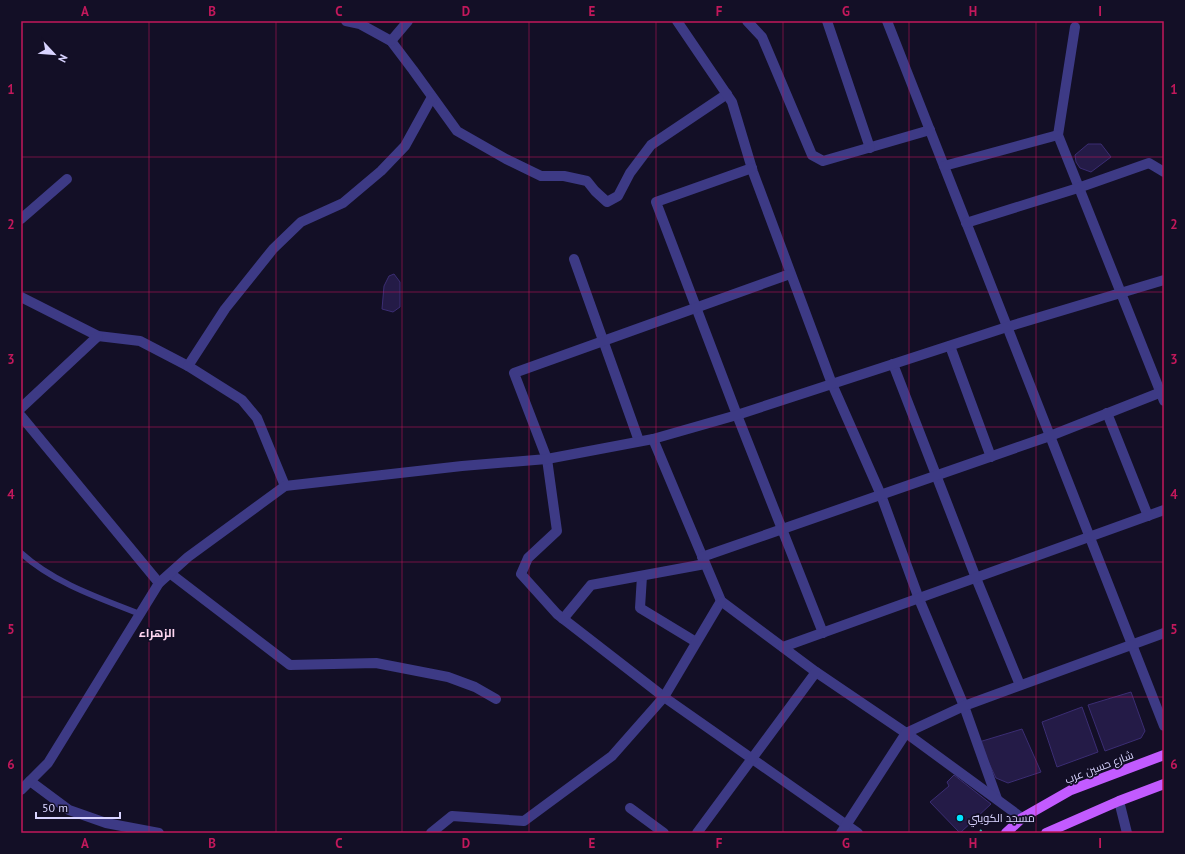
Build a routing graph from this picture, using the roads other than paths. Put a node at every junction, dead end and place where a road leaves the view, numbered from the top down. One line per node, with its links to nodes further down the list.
1 (346, 21): 8 (street)
2 (408, 21): 8 (street)
3 (676, 21): 9 (street)
4 (747, 21): 13 (street)
5 (827, 21): 13 (street)
6 (887, 21): 11 (street)
7 (1075, 26): 12 (street)
8 (391, 41): 10 (street)
9 (727, 94): 10 (street); 15 (street)
10 (432, 97): 32 (street)
11 (930, 130): 13 (street); 14 (street)
12 (1058, 135): 14 (street); 18 (street)
13 (870, 148)
14 (944, 166): 20 (street)
15 (752, 168): 22 (street); 26 (street)
16 (1164, 172): 18 (street)
17 (67, 179): 19 (street)
18 (1078, 188): 20 (street); 24 (street)
19 (21, 218)
20 (966, 223): 27 (street)
21 (574, 259): 29 (street)
22 (790, 274): 26 (street); 33 (street)
23 (1164, 280): 24 (street)
24 (1121, 293): 27 (street); 34 (street)
25 (21, 297): 28 (street)
26 (696, 308): 29 (street); 37 (street)
27 (1007, 327): 30 (street); 39 (street)
28 (98, 336): 32 (street); 35 (street)
29 (603, 341): 41 (street); 43 (street)
30 (950, 346): 31 (street); 42 (street)
31 (893, 364): 33 (street); 44 (street)
32 (188, 366): 45 (street)
33 (832, 384): 37 (street); 46 (street)
34 (1163, 394): 36 (street)
35 (21, 408)
36 (1107, 413): 39 (street); 48 (street)
37 (737, 415): 40 (street); 49 (street)
38 (21, 416): 56 (street)
39 (1050, 436): 42 (street); 50 (street)
40 (653, 439): 41 (street); 52 (street)
41 (639, 441): 43 (street)
42 (991, 456): 44 (street)
43 (547, 459): 45 (street); 60 (street)
44 (936, 476): 46 (street); 55 (street)
45 (284, 486): 53 (street)
46 (881, 495): 49 (street); 57 (street)
47 (1164, 510): 48 (street)
48 (1148, 516): 50 (street)
49 (782, 529): 52 (street); 61 (street)
50 (1090, 537): 55 (street); 64 (street)
51 (21, 553): 59 (lane)
52 (704, 561): 54 (street); 58 (street)
53 (171, 574): 56 (street); 69 (street)
54 (642, 576): 60 (street); 63 (street)
55 (976, 578): 57 (street); 67 (street)
56 (159, 583): 59 (street)
57 (919, 599): 61 (street); 70 (street)
58 (720, 601): 63 (street); 65 (street)
59 (140, 614): 75 (street)
60 (563, 619): 68 (street)
61 (823, 633): 65 (street)
62 (1164, 634): 64 (street)
63 (696, 642): 68 (street)
64 (1132, 645): 67 (street); 71 (street)
65 (783, 647): 66 (street)
66 (816, 672): 72 (street); 74 (street)
67 (1020, 685): 70 (street)
68 (664, 697): 74 (street); 85 (street)
69 (496, 700)
70 (964, 706): 72 (street); 78 (street)
71 (1164, 726)
72 (906, 733): 78 (street); 83 (street)
73 (1164, 755): 81 (main road, شارع حسين عرب)
74 (752, 758): 83 (street); 87 (street)
75 (30, 781): 77 (street); 82 (street)
76 (1164, 784): 79 (main road)
77 (21, 790)
78 (997, 799): 81 (street)
79 (1118, 801): 90 (main road); 91 (street)
80 (630, 808): 86 (street)
81 (1022, 818): 89 (main road, شارع حسين عرب)
82 (105, 828): 84 (street)
83 (844, 829): 88 (street)
84 (159, 833)
85 (430, 833)
86 (664, 833)
87 (697, 833)
88 (858, 833)
89 (1006, 833)
90 (1046, 833)
91 (1127, 833)

